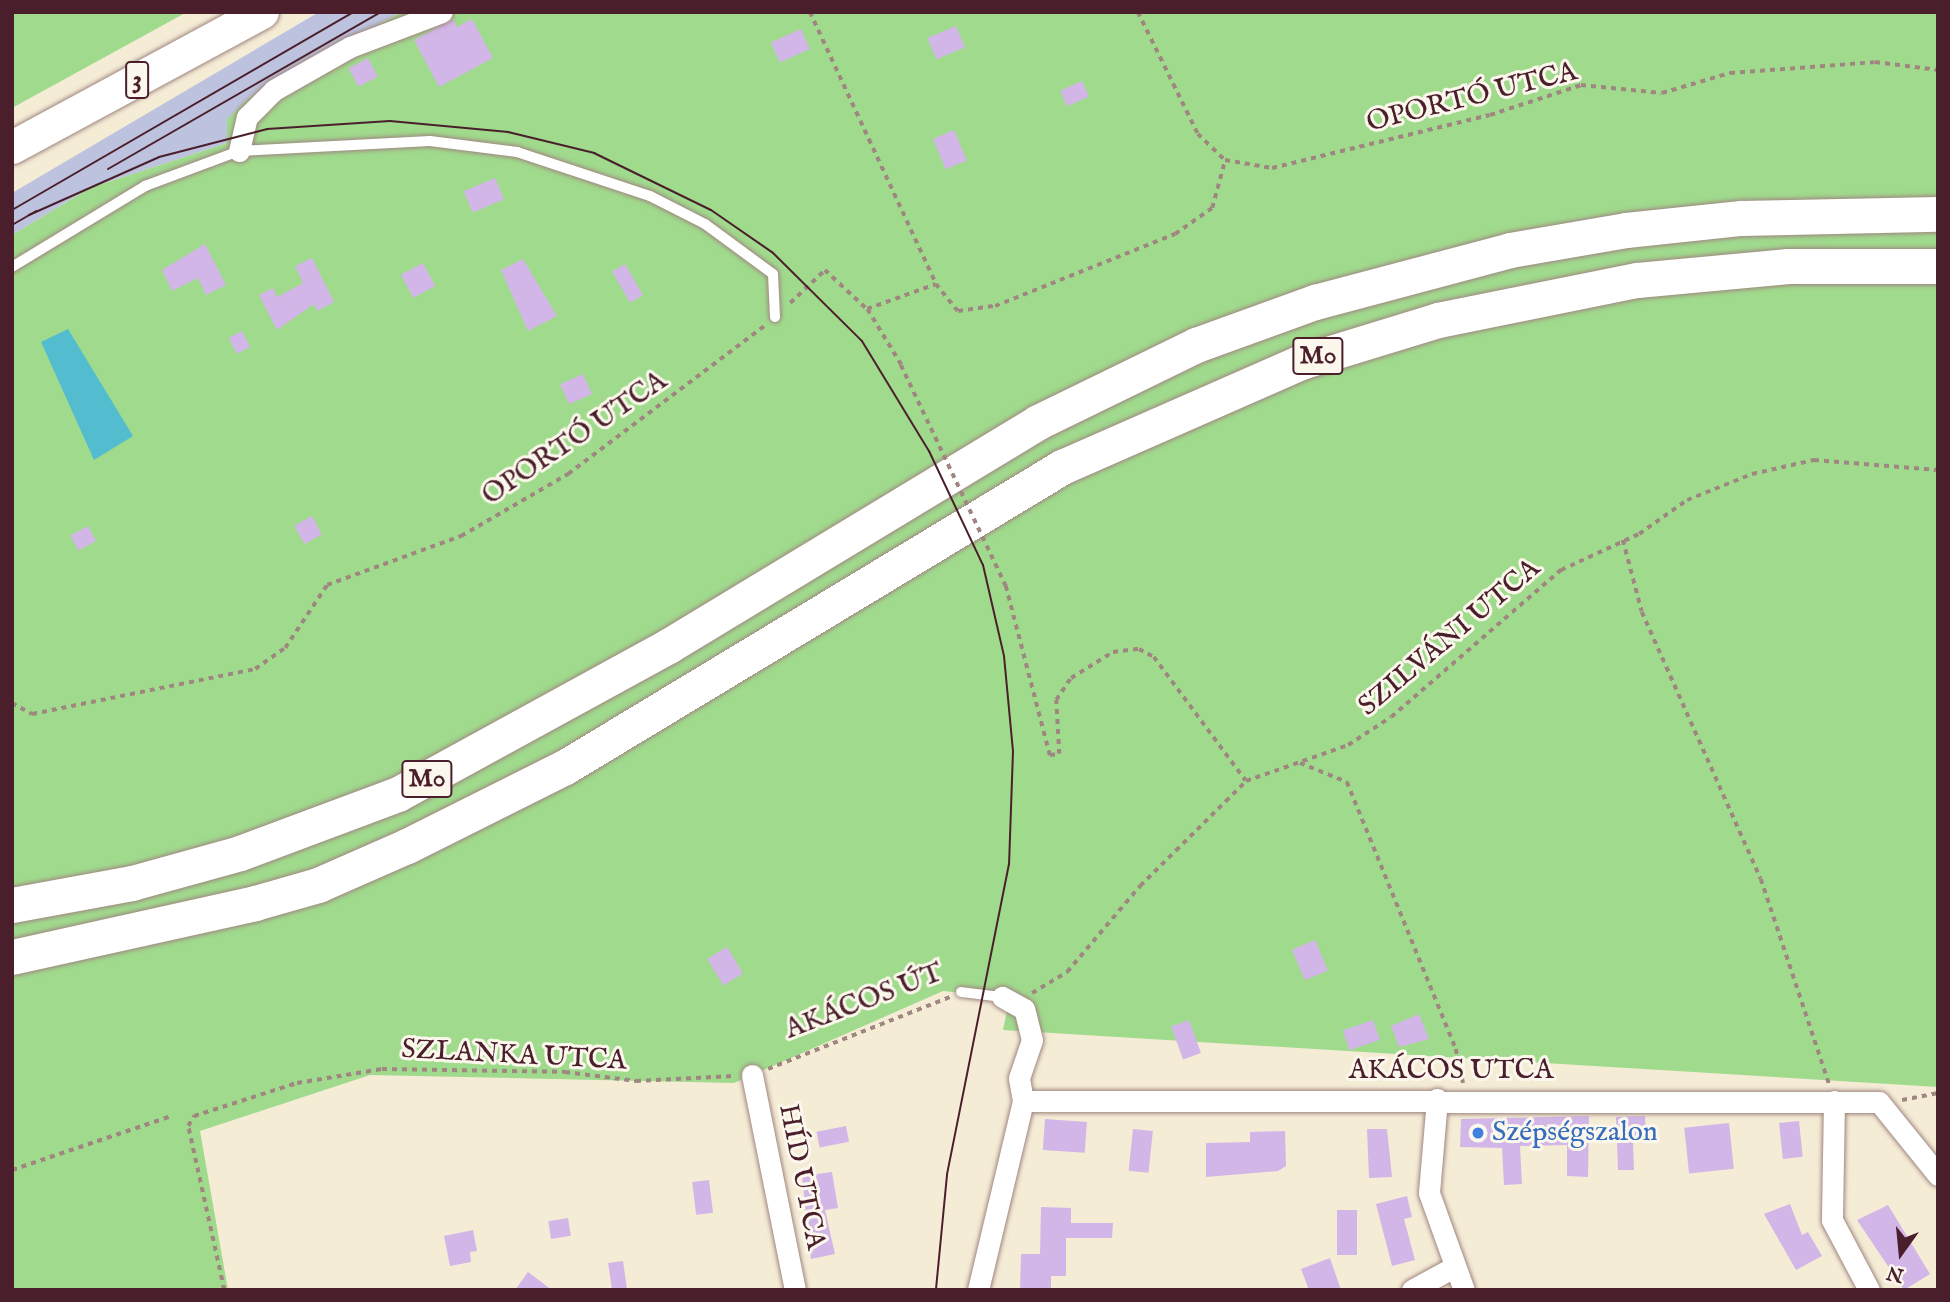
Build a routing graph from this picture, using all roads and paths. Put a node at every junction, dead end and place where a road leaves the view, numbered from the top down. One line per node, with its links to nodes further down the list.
1 (262, 12): 6 (main road, 3)
2 (442, 12): 7 (street)
3 (810, 12): 12 (path)
4 (1138, 12): 8 (path)
5 (1938, 70): 8 (path, OPORTÓ UTCA)
6 (12, 147)
7 (239, 151): 11 (lane); 14 (lane)
8 (1225, 160): 12 (path)
9 (1938, 214): 20 (highway, M0)
10 (1938, 265): 21 (highway, M0)
11 (12, 267)
12 (936, 284): 13 (path)
13 (867, 309): 14 (path, OPORTÓ UTCA); 19 (path, bridge)
14 (775, 317): 17 (path, OPORTÓ UTCA)
15 (1938, 470): 16 (path, SZILVÁNI UTCA)
16 (1623, 540): 18 (path, SZILVÁNI UTCA); 29 (path)
17 (12, 703)
18 (1299, 762): 19 (path, SZILVÁNI UTCA); 27 (path)
19 (1246, 781): 23 (path, SZILVÁNI UTCA)
20 (12, 905)
21 (12, 957)
22 (961, 992): 23 (lane, AKÁCOS ÚT); 24 (path, AKÁCOS ÚT)
23 (1009, 999): 28 (street)
24 (752, 1075): 35 (path, SZLANKA UTCA); 36 (street, HÍD UTCA)
25 (1938, 1093): 30 (path)
26 (1437, 1098): 27 (street, AKÁCOS UTCA); 28 (street, AKÁCOS UTCA); 34 (street)
27 (1466, 1099): 29 (street, AKÁCOS UTCA)
28 (1023, 1101): 37 (street)
29 (1834, 1101): 30 (street, AKÁCOS UTCA); 40 (street)
30 (1879, 1102): 33 (street)
31 (169, 1117): 32 (path)
32 (12, 1170)
33 (1938, 1175)
34 (1452, 1268): 38 (street); 39 (street)
35 (224, 1290)
36 (795, 1290)
37 (978, 1290)
38 (1412, 1290)
39 (1464, 1290)
40 (1869, 1290)

